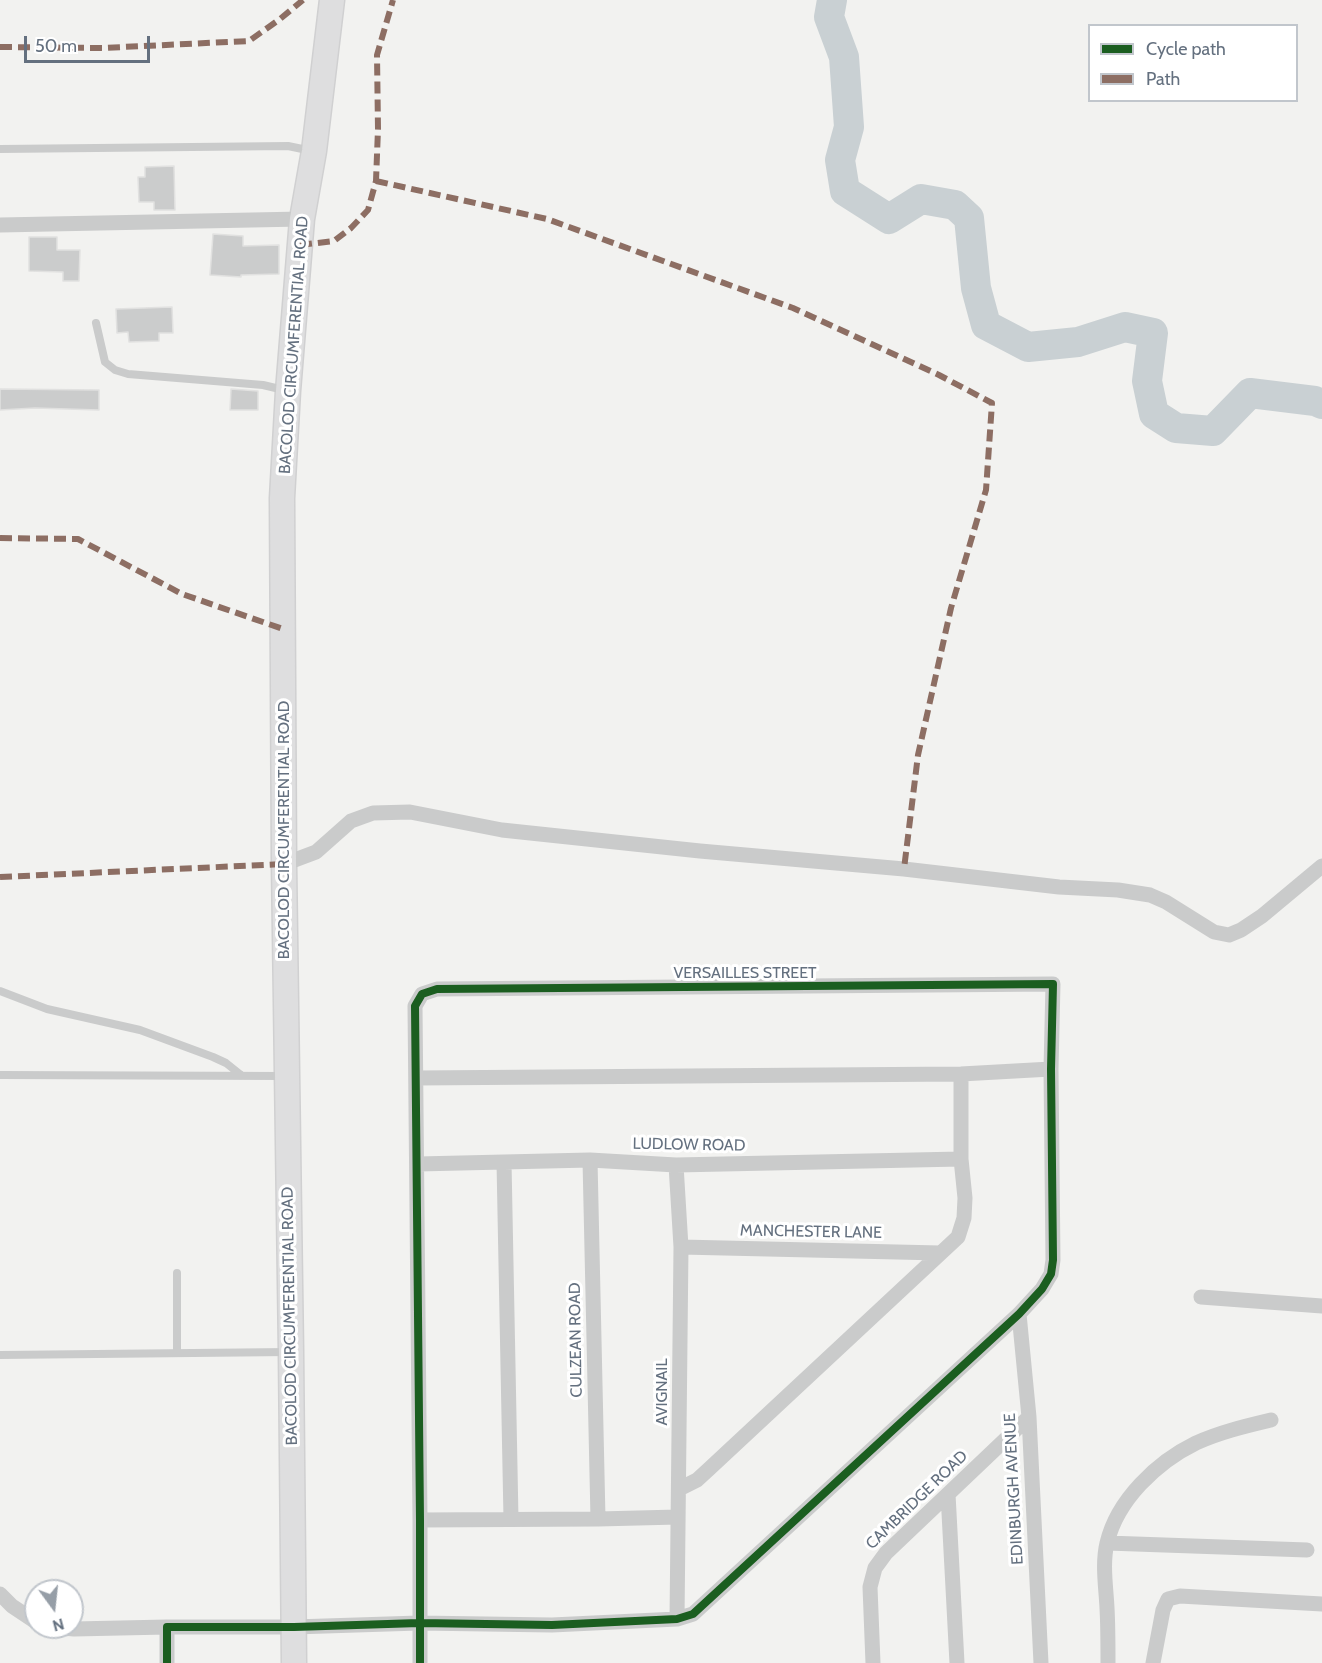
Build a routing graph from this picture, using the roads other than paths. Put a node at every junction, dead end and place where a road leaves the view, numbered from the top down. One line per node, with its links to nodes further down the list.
1 (332, 0): 3 (main road, BACOLOD CIRCUMFERENTIAL ROAD)
2 (0, 149): 3 (lane)
3 (314, 151): 4 (main road, BACOLOD CIRCUMFERENTIAL ROAD)
4 (302, 219): 5 (street); 7 (main road, BACOLOD CIRCUMFERENTIAL ROAD)
5 (0, 225)
6 (96, 323): 7 (lane)
7 (288, 391): 8 (main road, BACOLOD CIRCUMFERENTIAL ROAD)
8 (284, 864): 9 (street); 15 (main road, BACOLOD CIRCUMFERENTIAL ROAD)
9 (1322, 866)
10 (0, 991): 14 (lane)
11 (1051, 1069): 12 (street); 16 (street, VERSAILLES STREET); 27 (street)
12 (962, 1074): 16 (street); 17 (street)
13 (0, 1075): 14 (lane)
14 (241, 1075): 15 (lane)
15 (288, 1076): 28 (main road, BACOLOD CIRCUMFERENTIAL ROAD)
16 (416, 1078): 20 (street)
17 (961, 1159): 21 (street, LUDLOW ROAD); 23 (street)
18 (590, 1160): 19 (street, LUDLOW ROAD); 21 (street, LUDLOW ROAD); 37 (street, CULZEAN ROAD)
19 (504, 1162): 20 (street, LUDLOW ROAD); 36 (street)
20 (418, 1164): 38 (street)
21 (676, 1165): 22 (street, AVIGNAIL)
22 (681, 1247): 23 (street, MANCHESTER LANE); 33 (street, AVIGNAIL)
23 (940, 1253): 33 (street)
24 (177, 1273): 29 (lane)
25 (1201, 1297): 26 (street)
26 (1322, 1306)
27 (1020, 1314): 31 (street, EDINBURGH AVENUE); 44 (street)
28 (291, 1352): 29 (lane); 47 (main road, BACOLOD CIRCUMFERENTIAL ROAD)
29 (177, 1353): 30 (lane)
30 (0, 1355)
31 (1029, 1417): 34 (street, CAMBRIDGE ROAD); 54 (street, EDINBURGH AVENUE)
32 (1271, 1420): 39 (street)
33 (679, 1489): 35 (street, AVIGNAIL)
34 (948, 1494): 52 (street, CAMBRIDGE ROAD); 53 (street)
35 (678, 1517): 37 (street); 44 (street, AVIGNAIL)
36 (511, 1519): 37 (street); 38 (street)
37 (598, 1519)
38 (420, 1520): 45 (street)
39 (1107, 1543): 40 (street); 55 (street)
40 (1307, 1550)
41 (0, 1594): 43 (street)
42 (1322, 1604): 56 (street)
43 (24, 1614)
44 (677, 1619): 45 (street)
45 (419, 1623): 47 (street); 51 (street)
46 (167, 1627): 47 (street); 48 (street); 49 (street)
47 (294, 1627): 50 (main road, BACOLOD CIRCUMFERENTIAL ROAD)
48 (84, 1629)
49 (167, 1663)
50 (294, 1663)
51 (420, 1663)
52 (873, 1663)
53 (957, 1663)
54 (1041, 1663)
55 (1108, 1663)
56 (1153, 1663)

